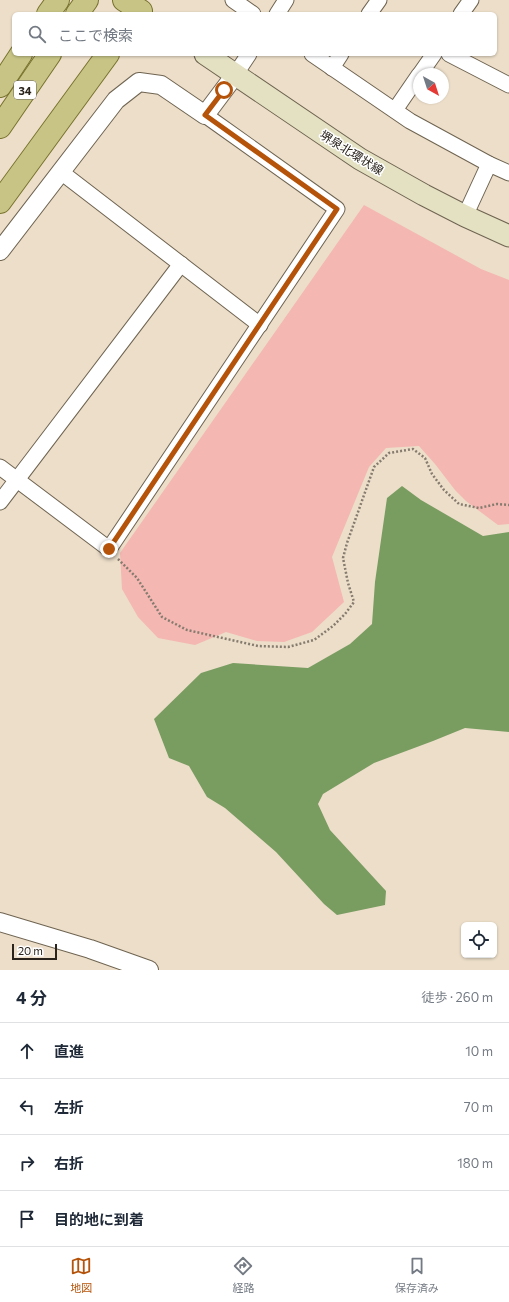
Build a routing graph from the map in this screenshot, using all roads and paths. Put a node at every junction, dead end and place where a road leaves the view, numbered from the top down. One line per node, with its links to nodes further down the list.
1 (58, 0): 6 (main road)
2 (233, 0): 7 (street)
3 (286, 0): 8 (street)
4 (379, 0): 9 (street)
5 (471, 0): 10 (street)
6 (49, 12)
7 (251, 12)
8 (278, 12)
9 (370, 12)
10 (462, 12)
11 (20, 56): 25 (main road, 34)
12 (49, 56): 28 (main road, 34)
13 (107, 56): 32 (main road)
14 (208, 56): 22 (main road, 堺泉北環状線)
15 (249, 56): 22 (street)
16 (315, 56): 20 (street)
17 (340, 56): 20 (street)
18 (433, 56): 21 (street)
19 (452, 56): 24 (street)
20 (332, 68): 26 (street)
21 (424, 68)
22 (235, 75): 27 (street); 33 (main road, 堺泉北環状線)
23 (413, 84): 26 (street)
24 (509, 85)
25 (0, 86)
26 (395, 110): 29 (street)
27 (205, 115): 30 (street); 37 (street)
28 (0, 127)
29 (489, 164): 31 (street); 33 (street)
30 (61, 172): 35 (street); 36 (street)
31 (509, 172)
32 (0, 202)
33 (464, 216): 34 (main road, 堺泉北環状線)
34 (509, 236)
35 (0, 251)
36 (181, 264): 37 (street); 39 (street)
37 (260, 324): 42 (street)
38 (0, 467): 39 (street)
39 (18, 480): 40 (street); 42 (street)
40 (0, 502)
41 (509, 505): 42 (path)
42 (109, 549)
43 (0, 922): 44 (street)
44 (149, 970)

